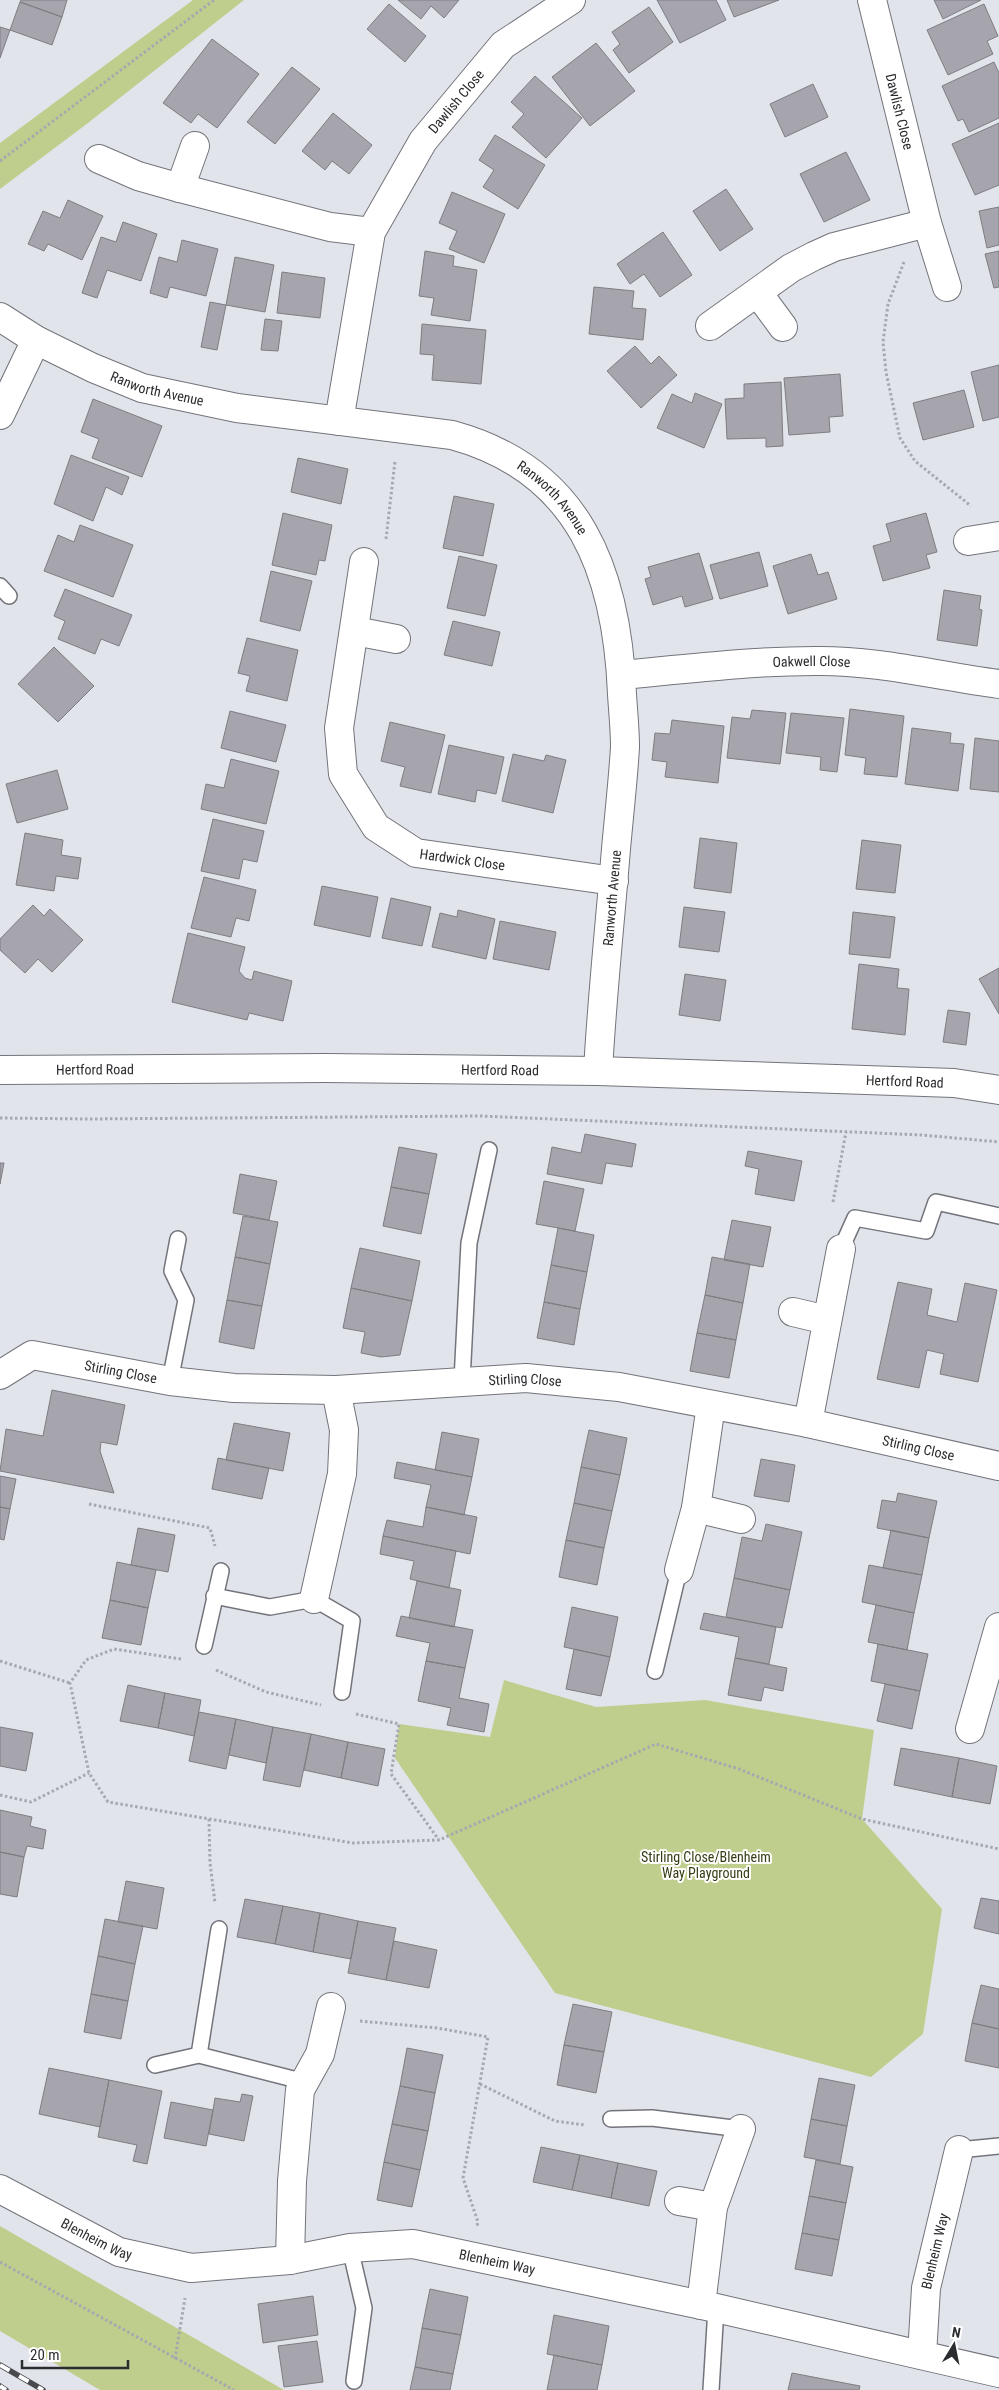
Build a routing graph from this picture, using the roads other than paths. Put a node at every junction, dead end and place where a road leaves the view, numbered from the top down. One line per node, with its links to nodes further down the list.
1 (571, 0): 7 (street, Dawlish Close)
2 (872, 0): 6 (street, Dawlish Close)
3 (195, 146): 5 (street)
4 (98, 159): 5 (street)
5 (180, 188): 7 (street)
6 (927, 222): 8 (street, Dawlish Close); 9 (street)
7 (371, 232): 15 (street, Dawlish Close)
8 (948, 287)
9 (758, 293): 11 (street); 12 (street)
10 (0, 317): 13 (street, Ranworth Avenue)
11 (710, 326)
12 (783, 327)
13 (36, 340): 14 (street); 15 (street, Ranworth Avenue)
14 (0, 415)
15 (339, 422): 21 (street, Ranworth Avenue)
16 (999, 536): 17 (street)
17 (968, 541)
18 (364, 562): 19 (street, Hardwick Close)
19 (355, 631): 20 (street); 23 (street, Hardwick Close)
20 (396, 639)
21 (622, 675): 22 (street, Oakwell Close); 23 (street, Ranworth Avenue)
22 (999, 684)
23 (614, 881): 25 (street, Ranworth Avenue)
24 (0, 1070): 25 (street, Hertford Road)
25 (598, 1071): 26 (street, Hertford Road)
26 (999, 1090)
27 (489, 1150): 35 (lane)
28 (999, 1216): 30 (lane)
29 (178, 1239): 34 (lane)
30 (840, 1248): 32 (street)
31 (793, 1312): 32 (street)
32 (827, 1320): 38 (street)
33 (0, 1375): 34 (street, Stirling Close)
34 (170, 1381): 36 (street, Stirling Close)
35 (462, 1381): 36 (street, Stirling Close); 37 (street, Stirling Close)
36 (336, 1390): 45 (street)
37 (711, 1405): 38 (street, Stirling Close); 40 (street)
38 (808, 1423): 39 (street, Stirling Close)
39 (999, 1466)
40 (696, 1508): 41 (street); 42 (street)
41 (740, 1519)
42 (679, 1570): 48 (lane)
43 (221, 1571): 44 (lane)
44 (214, 1596): 45 (lane); 47 (lane)
45 (314, 1599): 49 (lane)
46 (999, 1631): 50 (street)
47 (204, 1646)
48 (655, 1671)
49 (342, 1692)
50 (970, 1729)
51 (218, 1928): 53 (lane)
52 (330, 2013): 55 (street)
53 (199, 2054): 54 (lane); 55 (lane)
54 (155, 2065)
55 (305, 2082): 64 (street)
56 (612, 2119): 57 (lane)
57 (741, 2129): 62 (street)
58 (999, 2146): 59 (lane)
59 (959, 2150): 66 (street, Blenheim Way)
60 (0, 2190): 64 (street, Blenheim Way)
61 (679, 2201): 62 (street)
62 (714, 2207): 65 (street)
63 (350, 2248): 64 (street, Blenheim Way); 65 (street, Blenheim Way); 68 (lane)
64 (290, 2260)
65 (709, 2307): 66 (street, Blenheim Way); 69 (lane)
66 (922, 2355): 67 (street, Blenheim Way)
67 (999, 2373)
68 (354, 2381)
69 (711, 2390)

